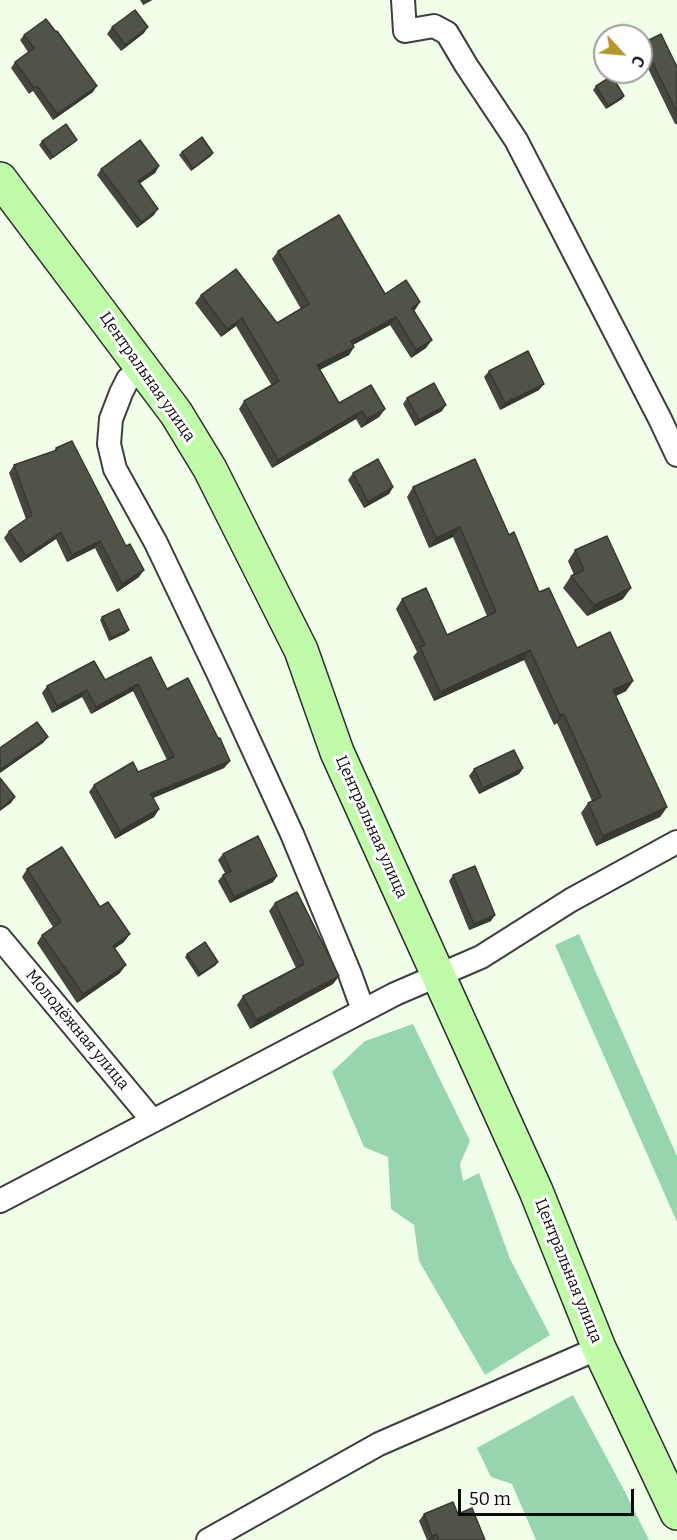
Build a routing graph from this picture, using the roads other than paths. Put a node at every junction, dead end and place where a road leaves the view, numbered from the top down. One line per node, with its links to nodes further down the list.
1 (403, 0): 4 (street)
2 (0, 179): 3 (street, Центральная улица)
3 (142, 367): 7 (street, Центральная улица); 8 (street)
4 (677, 455)
5 (677, 842): 7 (street)
6 (0, 938): 9 (street, Молодёжная улица)
7 (437, 975): 8 (street); 11 (street, Центральная улица)
8 (363, 1010): 9 (street)
9 (153, 1121): 10 (street)
10 (0, 1201)
11 (599, 1348): 12 (street, Центральная улица); 13 (street)
12 (675, 1505)
13 (208, 1540)

